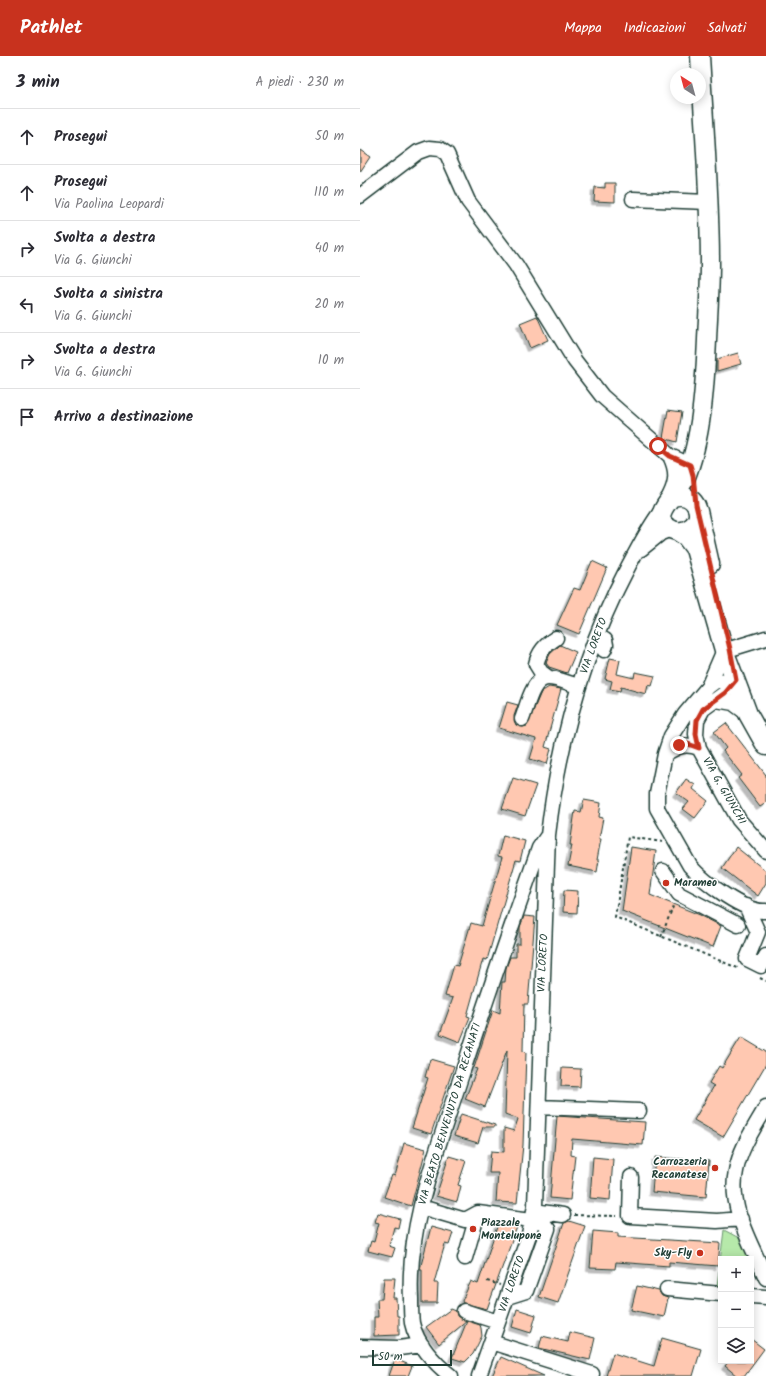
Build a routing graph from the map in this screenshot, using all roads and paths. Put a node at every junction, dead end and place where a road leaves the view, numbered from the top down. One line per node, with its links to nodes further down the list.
1 (700, 56): 4 (main road)
2 (360, 196): 5 (street)
3 (633, 199): 4 (street)
4 (708, 202): 6 (main road)
5 (670, 456): 6 (street); 7 (street, VIA LORETO)
6 (690, 465): 7 (main road); 8 (main road)
7 (667, 503): 8 (main road); 9 (main road); 10 (street, VIA LORETO)
8 (697, 508): 9 (main road); 14 (main road)
9 (674, 530): 10 (street, VIA LORETO); 14 (main road)
10 (634, 557): 11 (street, VIA LORETO)
11 (597, 636): 15 (street); 18 (street, VIA LORETO)
12 (556, 638): 16 (street)
13 (766, 638): 14 (street)
14 (727, 649): 17 (main road); 19 (street)
15 (604, 650)
16 (549, 678): 18 (street); 22 (street)
17 (736, 680): 19 (street); 20 (street, VIA G. GIUNCHI); 21 (main road)
18 (579, 686): 26 (street, VIA LORETO)
19 (708, 687): 25 (street)
20 (716, 700): 21 (street); 24 (street, VIA G. GIUNCHI)
21 (748, 714): 23 (main road)
22 (522, 719)
23 (766, 746)
24 (699, 748): 25 (street, VIA G. GIUNCHI); 28 (street, VIA G. GIUNCHI)
25 (665, 754): 33 (street)
26 (548, 835): 30 (street, VIA LORETO); 31 (street, VIA BEATO BENVENUTO DA RECANATI)
27 (653, 841): 36 (path)
28 (766, 851)
29 (663, 871): 32 (street)
30 (547, 886): 31 (street); 39 (street, VIA LORETO)
31 (523, 893): 43 (street, VIA BEATO BENVENUTO DA RECANATI)
32 (679, 894): 35 (street); 36 (path)
33 (746, 906): 34 (street); 37 (street)
34 (766, 911)
35 (738, 925)
36 (661, 937): 38 (path)
37 (766, 956)
38 (723, 962)
39 (539, 1106): 41 (street); 45 (street, VIA LORETO)
40 (766, 1107): 48 (street)
41 (639, 1111)
42 (631, 1177): 47 (street)
43 (421, 1207): 44 (street); 58 (street, VIA BEATO BENVENUTO DA RECANATI)
44 (478, 1213): 45 (street); 49 (street)
45 (533, 1215): 46 (street); 56 (street, VIA LORETO)
46 (563, 1215): 47 (path)
47 (630, 1216): 48 (street)
48 (741, 1219): 50 (street)
49 (465, 1258)
50 (766, 1278)
51 (666, 1289): 52 (street)
52 (718, 1294)
53 (754, 1296): 54 (street)
54 (766, 1297)
55 (464, 1311): 56 (street)
56 (498, 1322): 57 (street, VIA LORETO)
57 (491, 1342): 60 (street); 62 (street, VIA LORETO)
58 (422, 1345): 59 (street); 61 (street, VIA BEATO BENVENUTO DA RECANATI)
59 (360, 1347)
60 (592, 1374)
61 (451, 1376)
62 (479, 1376)

